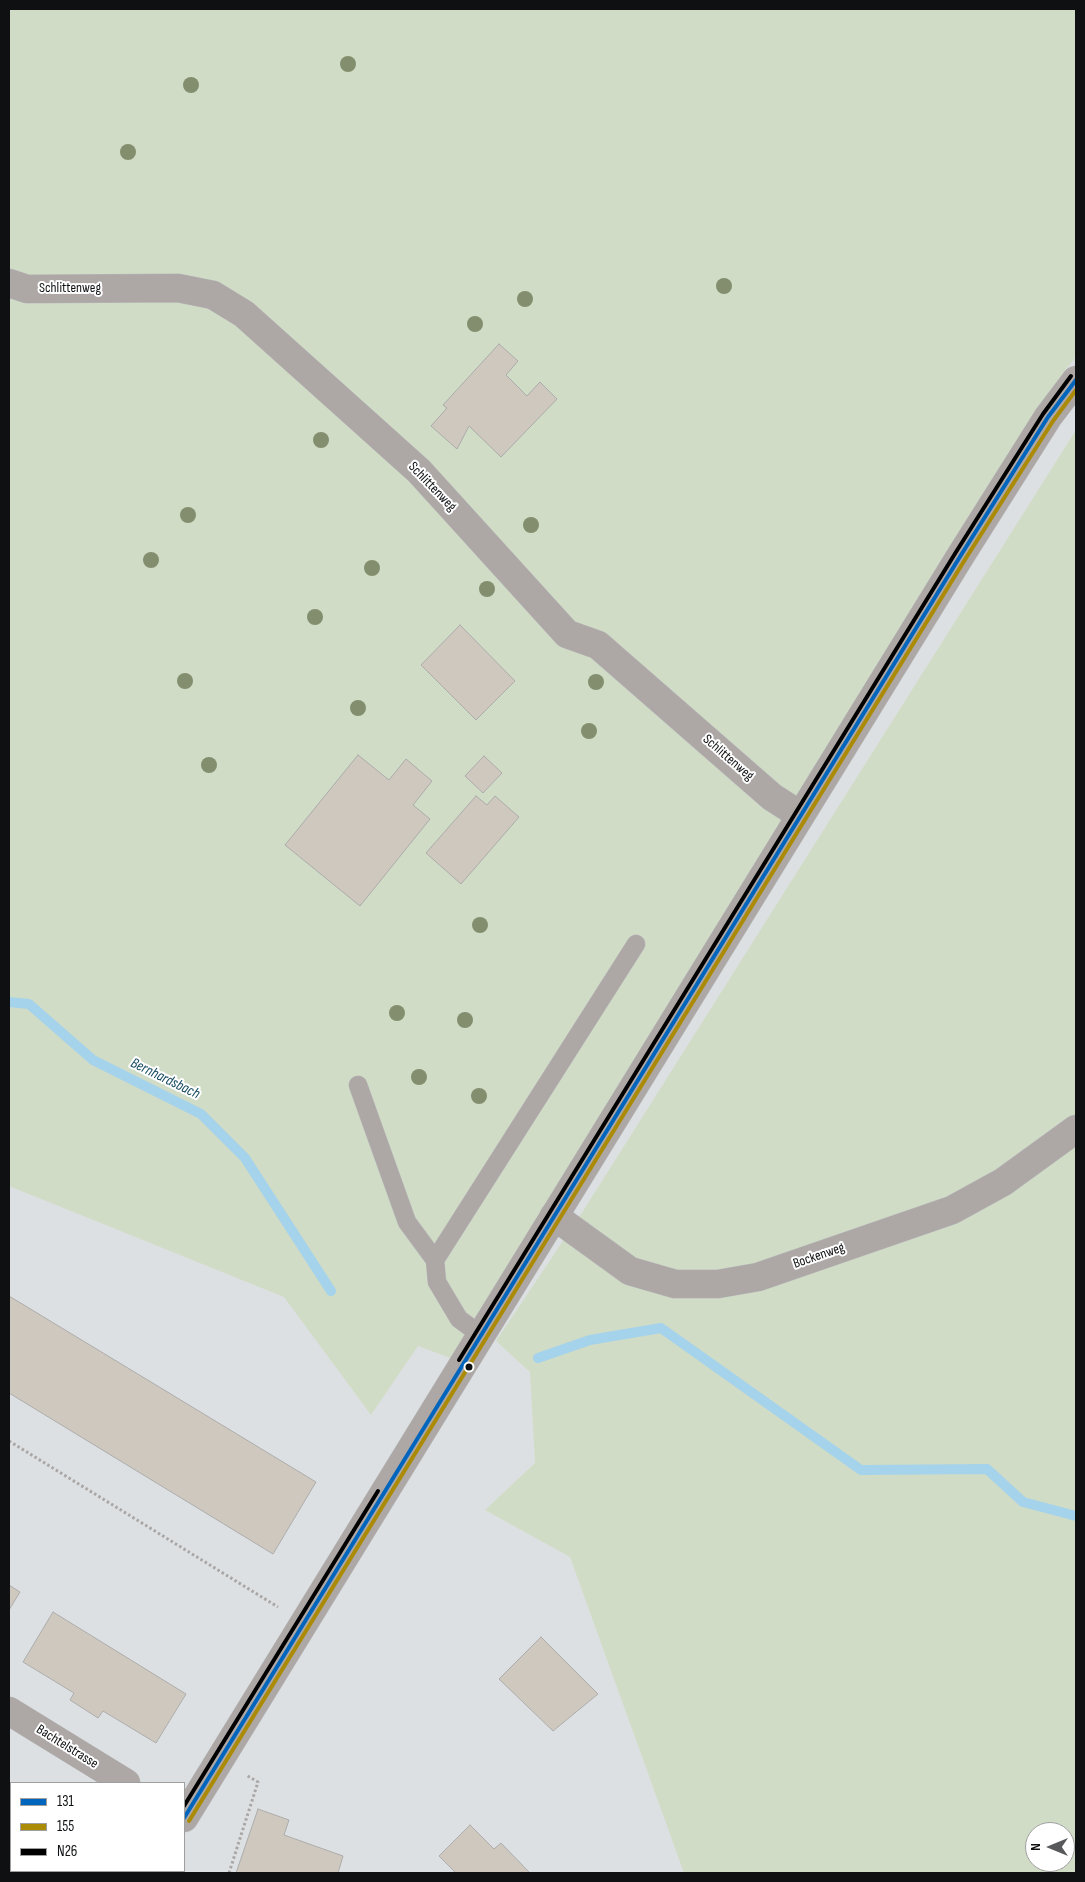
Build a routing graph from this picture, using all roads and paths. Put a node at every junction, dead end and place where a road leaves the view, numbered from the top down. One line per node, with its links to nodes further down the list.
1 (9, 283): 3 (street, Schlittenweg)
2 (1076, 380): 3 (street)
3 (800, 815): 7 (street)
4 (636, 944): 8 (lane)
5 (358, 1085): 8 (lane)
6 (1076, 1129): 7 (street, Bockenweg)
7 (554, 1216): 9 (street)
8 (435, 1260): 9 (lane)
9 (481, 1335): 11 (street)
10 (9, 1441): 11 (path)
11 (304, 1623): 13 (street)
12 (9, 1711): 14 (street, Bachtelstrasse)
13 (220, 1759): 15 (street); 16 (path)
14 (124, 1782)
15 (185, 1816)
16 (229, 1873)

